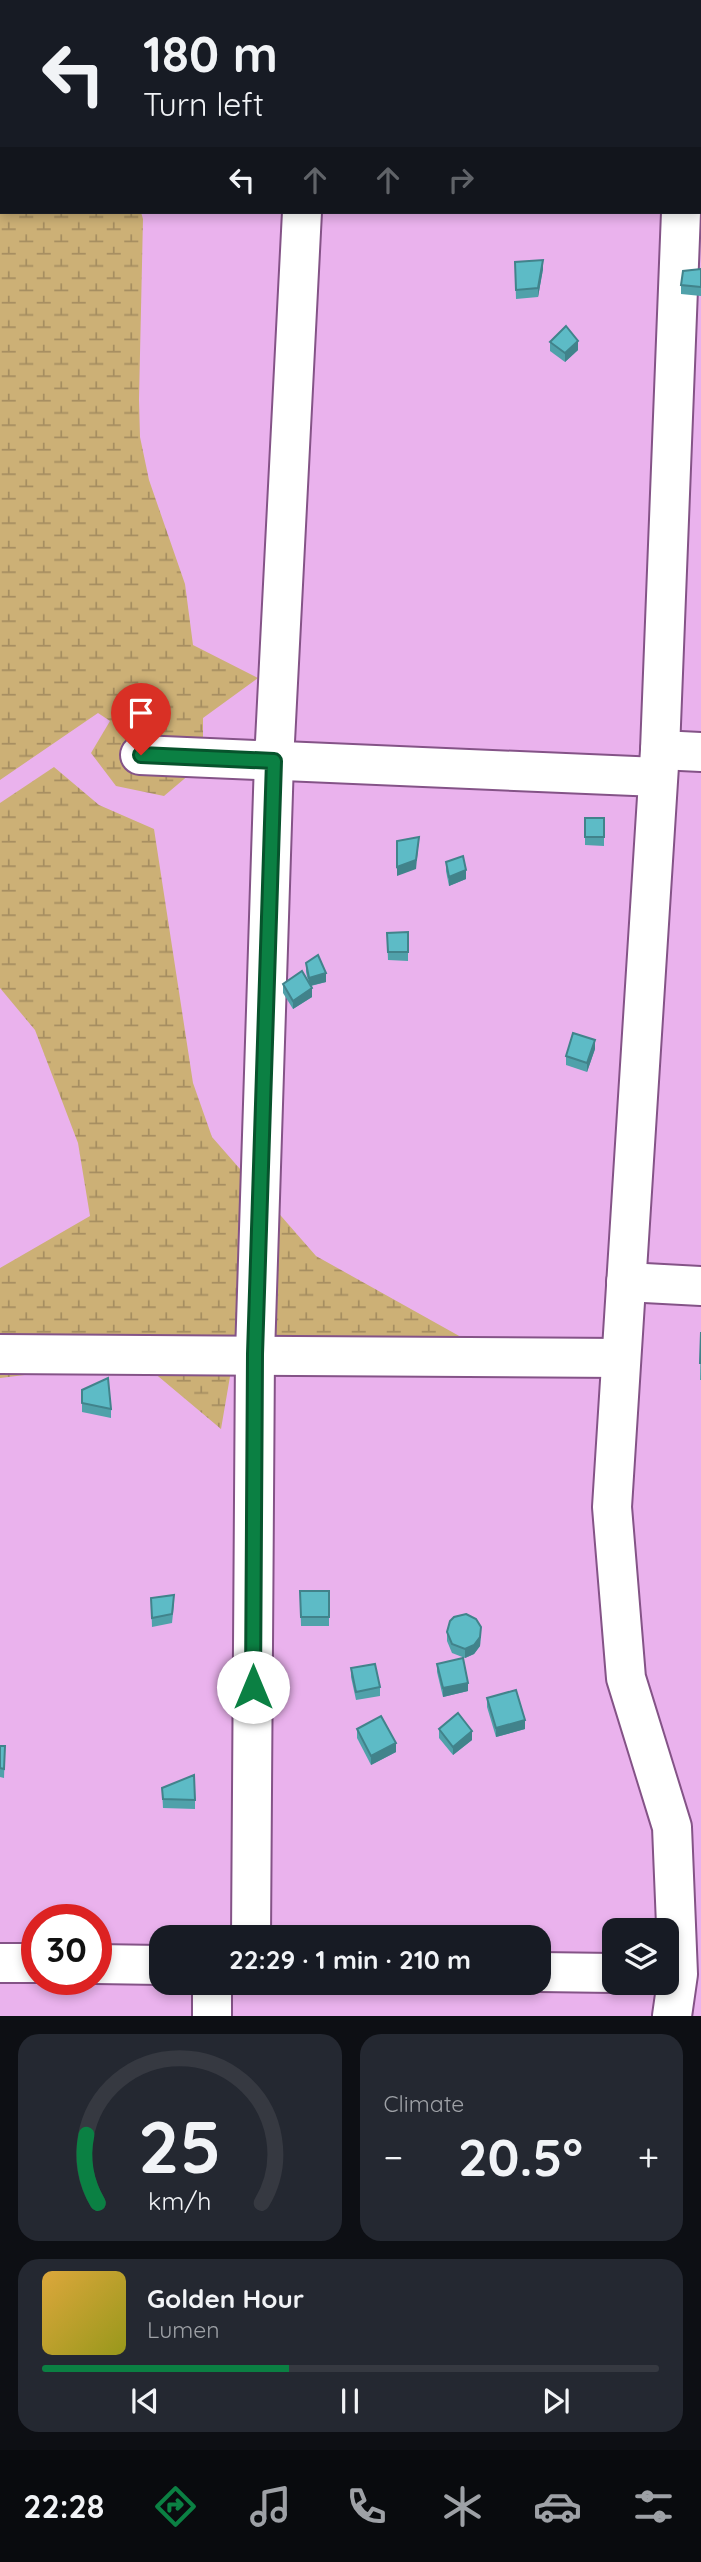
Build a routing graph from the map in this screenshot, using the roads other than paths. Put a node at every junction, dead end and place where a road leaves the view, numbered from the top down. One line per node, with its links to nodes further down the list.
1 (302, 214): 5 (street)
2 (681, 214): 6 (street)
3 (701, 752): 6 (street)
4 (141, 755): 5 (street)
5 (274, 761): 6 (street); 10 (street)
6 (659, 763): 7 (street)
7 (626, 1282): 8 (street); 11 (street)
8 (701, 1286)
9 (0, 1354): 10 (street)
10 (255, 1354): 11 (street); 13 (street)
11 (621, 1358): 12 (street)
12 (672, 1918)
13 (251, 1925)
14 (0, 1963): 15 (street)
15 (21, 1963)
16 (112, 1964): 17 (street)
17 (149, 1965)
18 (551, 1972): 19 (street)
19 (602, 1973)
20 (212, 1995): 22 (street)
21 (672, 1995): 23 (street)
22 (212, 2016)
23 (672, 2016)

